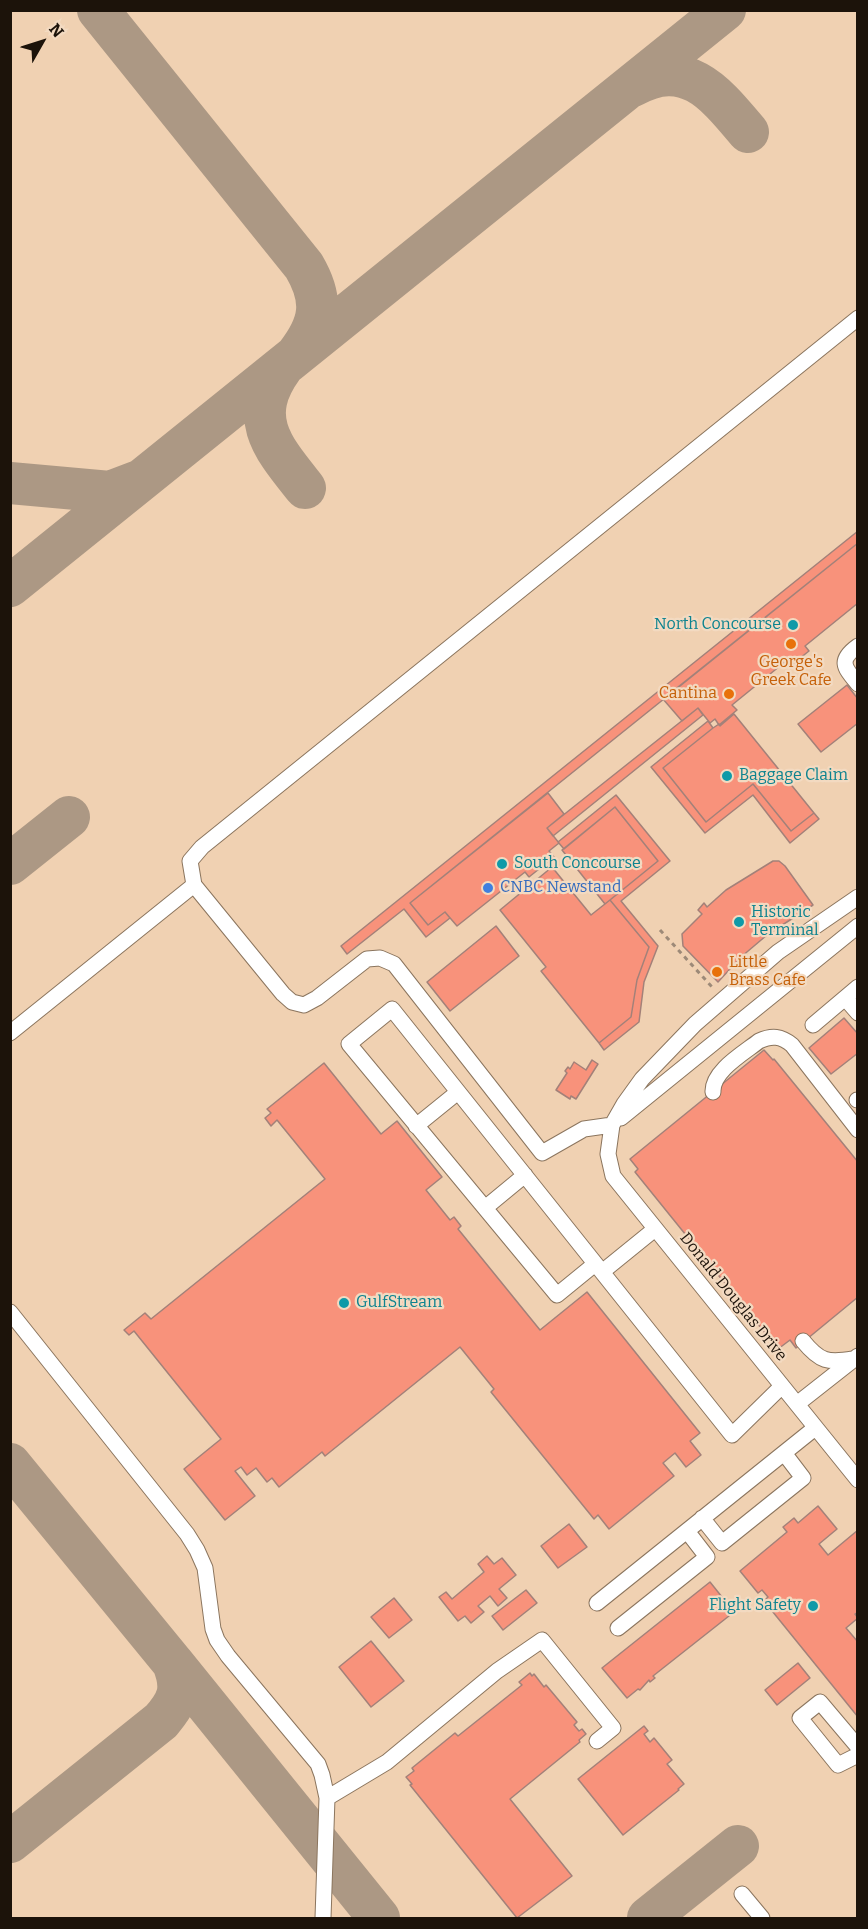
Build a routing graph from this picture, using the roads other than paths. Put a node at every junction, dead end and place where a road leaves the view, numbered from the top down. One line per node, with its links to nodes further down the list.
1 (858, 318): 4 (street)
2 (858, 646): 3 (street)
3 (858, 684)
4 (194, 885): 11 (street); 17 (street)
5 (858, 897): 14 (street, Donald Douglas Drive)
6 (858, 926): 14 (street)
7 (858, 987): 8 (street)
8 (844, 998): 9 (street); 10 (street)
9 (858, 1013)
10 (813, 1025)
11 (10, 1033)
12 (458, 1092): 15 (street); 15 (street); 18 (street)
13 (713, 1092): 16 (street)
14 (612, 1125): 17 (street); 20 (street, Donald Douglas Drive)
15 (416, 1126): 19 (street)
16 (858, 1130)
17 (542, 1153): 18 (street)
18 (522, 1172): 19 (street); 21 (street)
19 (485, 1208): 21 (street)
20 (655, 1229): 21 (street); 25 (street, Donald Douglas Drive)
21 (599, 1268): 25 (street)
22 (10, 1312): 37 (street)
23 (803, 1341): 24 (street)
24 (856, 1357): 26 (street)
25 (782, 1386): 26 (street, Donald Douglas Drive)
26 (797, 1404): 27 (street, Donald Douglas Drive)
27 (815, 1428): 28 (street); 29 (street, Donald Douglas Drive)
28 (784, 1453): 30 (street); 30 (street)
29 (858, 1480)
30 (702, 1518): 31 (street)
31 (687, 1531): 32 (street); 33 (street)
32 (597, 1603)
33 (618, 1628)
34 (597, 1741): 37 (street)
35 (858, 1747): 36 (street)
36 (858, 1755)
37 (327, 1797): 39 (street)
38 (742, 1894): 40 (street)
39 (323, 1918)
40 (762, 1918)

